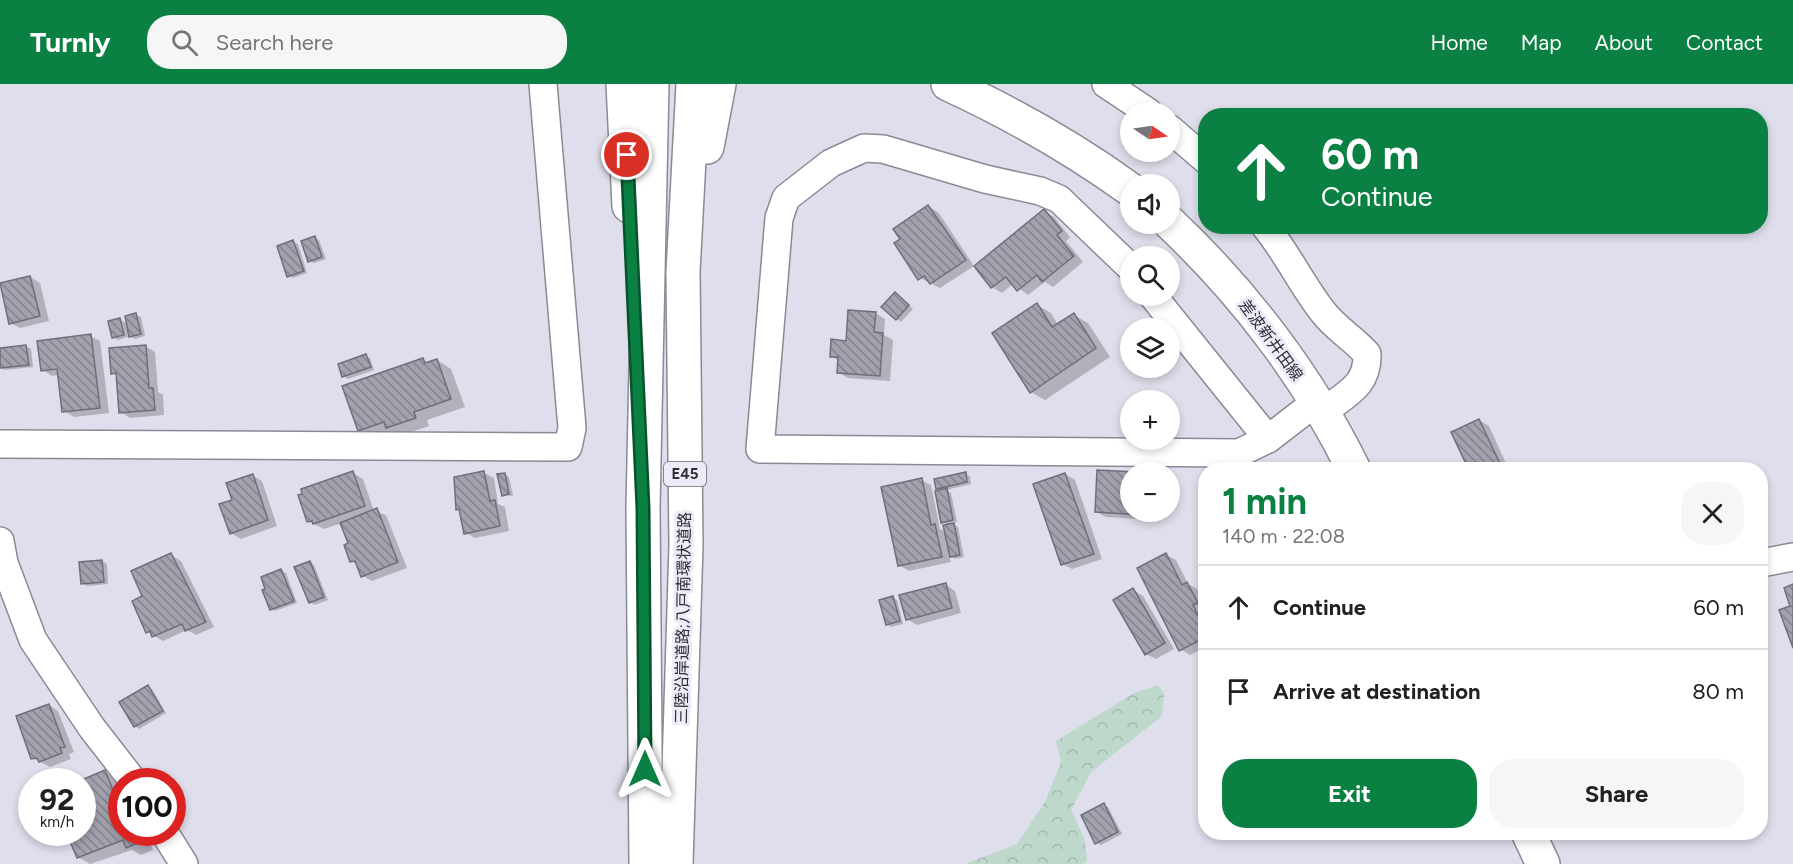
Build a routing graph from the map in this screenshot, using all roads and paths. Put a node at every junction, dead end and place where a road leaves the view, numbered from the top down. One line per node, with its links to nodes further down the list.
1 (543, 84): 19 (street)
2 (623, 84): 21 (main road)
3 (652, 84): 21 (main road, E45)
4 (693, 84): 15 (main road, 三陸沿岸道路;八戸南環状道路 / E45)
5 (719, 84): 15 (main road)
6 (948, 84): 11 (main road)
7 (1107, 84): 8 (street)
8 (1133, 102)
9 (1180, 138): 10 (street)
10 (1198, 153)
11 (1120, 182)
12 (1180, 233): 17 (main road, 差波新井田線)
13 (1272, 234): 17 (street)
14 (1120, 257): 18 (street)
15 (684, 272): 30 (main road, 三陸沿岸道路;八戸南環状道路 / E45)
16 (1161, 306): 18 (street)
17 (1319, 407): 18 (street); 20 (main road, 差波新井田線)
18 (1268, 440)
19 (0, 444)
20 (1350, 462)
21 (643, 508): 29 (main road, E45)
22 (0, 541): 25 (street)
23 (1793, 556): 24 (street)
24 (1768, 561)
25 (123, 768)
26 (1532, 840): 31 (main road)
27 (172, 846): 28 (street)
28 (183, 864)
29 (646, 864)
30 (676, 864)
31 (1543, 864)

